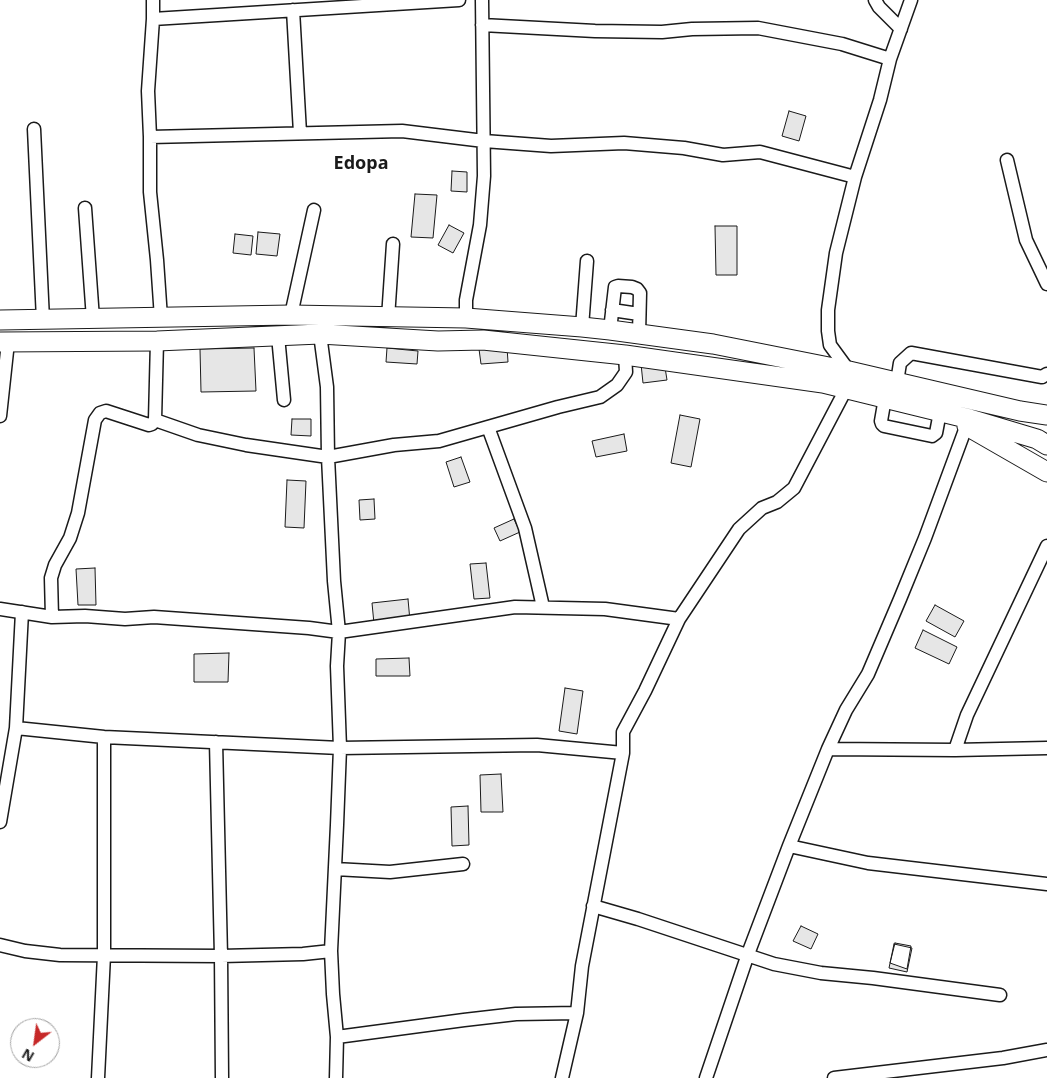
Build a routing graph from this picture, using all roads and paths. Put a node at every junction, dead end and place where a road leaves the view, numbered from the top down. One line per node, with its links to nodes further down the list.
1 (153, 0): 7 (street)
2 (458, 0): 6 (street)
3 (482, 0): 8 (street)
4 (875, 0): 9 (street)
5 (911, 0): 9 (street)
6 (293, 10): 7 (street); 12 (street)
7 (153, 19): 13 (street)
8 (482, 25): 10 (street); 14 (street)
9 (901, 29): 10 (street)
10 (890, 59): 16 (street)
11 (34, 129): 30 (street)
12 (300, 133): 13 (street); 14 (street)
13 (150, 137): 25 (street)
14 (484, 141): 16 (street); 27 (street)
15 (1007, 160): 21 (street)
16 (855, 178): 40 (street)
17 (85, 208): 28 (street)
18 (314, 210): 24 (street)
19 (393, 244): 26 (street)
20 (587, 261): 31 (street)
21 (1047, 284)
22 (612, 310): 23 (street); 23 (street); 32 (street)
23 (639, 314): 34 (street)
24 (291, 316): 25 (highway); 26 (highway)
25 (161, 318): 28 (highway)
26 (388, 318): 27 (highway)
27 (466, 318): 31 (highway)
28 (94, 319): 30 (highway)
29 (0, 320): 30 (highway)
30 (43, 320)
31 (582, 327): 32 (highway)
32 (610, 330): 34 (highway)
33 (320, 334): 35 (highway); 38 (highway); 53 (street)
34 (639, 334): 40 (highway)
35 (278, 336): 36 (highway); 43 (street)
36 (157, 340): 37 (highway); 49 (street)
37 (4, 342): 47 (street)
38 (625, 356): 40 (highway); 51 (street)
39 (1047, 374): 41 (street)
40 (847, 380): 41 (highway); 42 (highway); 60 (street)
41 (897, 382): 46 (highway)
42 (885, 398): 45 (highway); 45 (street)
43 (284, 400)
44 (1047, 405): 46 (highway)
45 (942, 412): 50 (highway)
46 (1020, 412): 48 (highway)
47 (0, 416)
48 (1047, 416)
49 (155, 420): 53 (street); 59 (street)
50 (968, 422): 52 (highway); 54 (highway); 67 (street)
51 (488, 427): 53 (street); 56 (street)
52 (1047, 445)
53 (328, 457): 61 (street)
54 (1047, 472)
55 (1047, 546): 68 (street)
56 (543, 608): 60 (street); 61 (street)
57 (0, 609): 58 (street)
58 (22, 612): 59 (street); 62 (street)
59 (52, 618): 61 (street)
60 (679, 619): 69 (street)
61 (339, 632): 65 (street)
62 (16, 728): 63 (street); 70 (street)
63 (104, 737): 64 (street); 78 (street)
64 (216, 742): 65 (street); 80 (street)
65 (340, 748): 69 (street); 73 (street)
66 (1047, 748): 68 (street)
67 (828, 749): 68 (street); 71 (street)
68 (955, 750)
69 (623, 753): 75 (street)
70 (0, 822)
71 (789, 846): 74 (street); 79 (street)
72 (463, 864): 73 (street)
73 (335, 869): 77 (street)
74 (1047, 884)
75 (593, 906): 79 (street); 82 (street)
76 (0, 945): 78 (street)
77 (331, 951): 80 (street); 83 (street)
78 (104, 954): 80 (street); 86 (street)
79 (748, 954): 81 (street); 90 (street)
80 (221, 956): 87 (street)
81 (1000, 995)
82 (577, 1013): 83 (street); 89 (street)
83 (337, 1037): 88 (street)
84 (1047, 1050): 85 (street)
85 (900, 1074): 91 (street)
86 (98, 1078)
87 (222, 1078)
88 (336, 1078)
89 (562, 1078)
90 (706, 1078)
91 (834, 1078)

